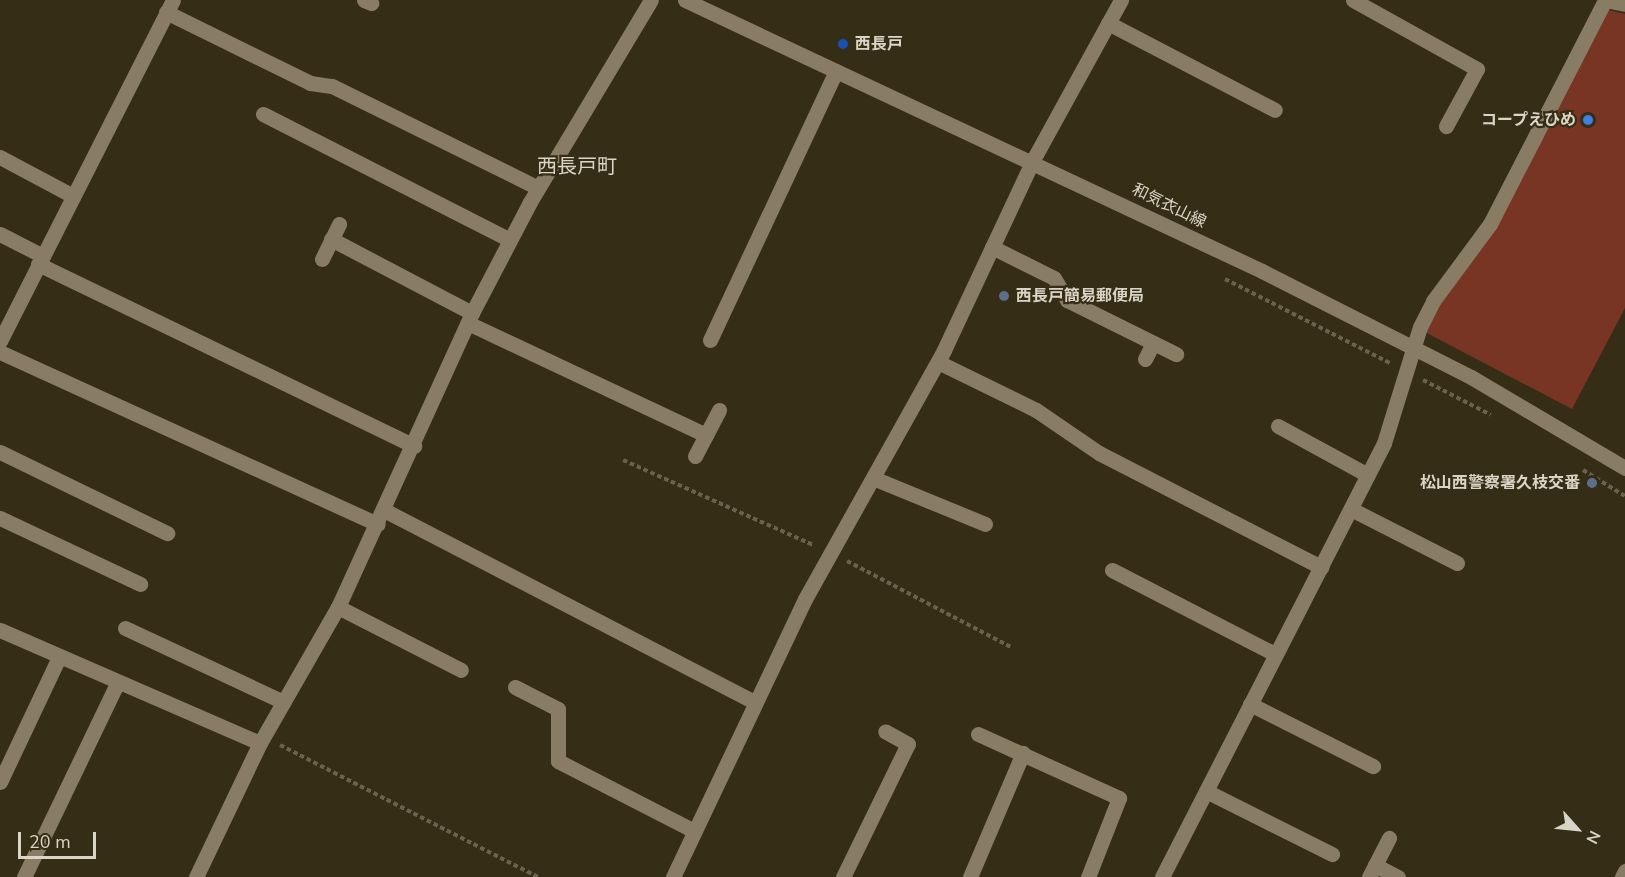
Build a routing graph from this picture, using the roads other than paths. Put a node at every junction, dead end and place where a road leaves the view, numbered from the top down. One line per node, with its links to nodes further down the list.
1 (651, 0): 14 (street)
2 (1121, 0): 7 (street)
3 (1353, 0): 11 (street)
4 (689, 1): 8 (street, 和気衣山線)
5 (1625, 4): 27 (street)
6 (170, 6): 14 (street); 15 (street)
7 (1108, 23): 9 (street); 13 (street)
8 (836, 71): 13 (street, 和気衣山線); 24 (street)
9 (1275, 110)
10 (263, 114): 19 (street)
11 (1446, 126)
12 (0, 157): 15 (street)
13 (1033, 160): 20 (street); 27 (street, 和気衣山線)
14 (538, 188): 19 (street)
15 (73, 196): 22 (street)
16 (339, 224): 18 (street)
17 (0, 234): 22 (street)
18 (332, 239): 21 (street); 23 (street)
19 (510, 240): 23 (street)
20 (992, 247): 26 (street); 31 (street)
21 (322, 259)
22 (41, 260): 25 (street); 35 (street)
23 (471, 319): 34 (street); 35 (street)
24 (710, 340)
25 (0, 341)
26 (1153, 343): 29 (street); 30 (street)
27 (1415, 348): 38 (street, 和気衣山線); 39 (street)
28 (0, 352): 44 (street)
29 (1176, 354)
30 (1144, 359)
31 (938, 362): 40 (street); 48 (street)
32 (719, 410): 34 (street)
33 (1278, 426): 39 (street)
34 (706, 435): 37 (street)
35 (414, 446): 42 (street)
36 (0, 452): 46 (street)
37 (695, 456)
38 (1625, 468)
39 (1368, 475): 41 (street)
40 (873, 478): 45 (street); 60 (street)
41 (1351, 509): 47 (street); 48 (street)
42 (384, 510): 44 (street); 60 (street)
43 (0, 518): 50 (street)
44 (378, 524): 51 (street)
45 (985, 524)
46 (167, 533)
47 (1457, 563)
48 (1321, 567): 54 (street)
49 (1112, 570): 54 (street)
50 (140, 584)
51 (338, 607): 56 (street); 59 (street)
52 (125, 628): 59 (street)
53 (0, 630): 55 (street)
54 (1275, 654): 61 (street)
55 (59, 657): 57 (street); 66 (street)
56 (461, 670)
57 (118, 682): 64 (street); 75 (street)
58 (515, 687): 70 (street)
59 (284, 702): 64 (street)
60 (755, 702): 70 (street)
61 (1250, 704): 67 (street); 69 (street)
62 (885, 731): 78 (street)
63 (978, 734): 65 (street)
64 (262, 740): 76 (street)
65 (1023, 753): 79 (street); 80 (street)
66 (2, 761): 68 (street)
67 (1373, 766)
68 (0, 782)
69 (1206, 791): 72 (street); 81 (street)
70 (694, 831): 77 (street)
71 (1389, 838): 73 (street)
72 (1332, 854)
73 (1372, 871): 82 (street)
74 (1625, 871): 83 (street)
75 (24, 877)
76 (196, 877)
77 (673, 877)
78 (843, 877)
79 (970, 877)
80 (1088, 877)
81 (1162, 877)
82 (1398, 877)
83 (1622, 877)

